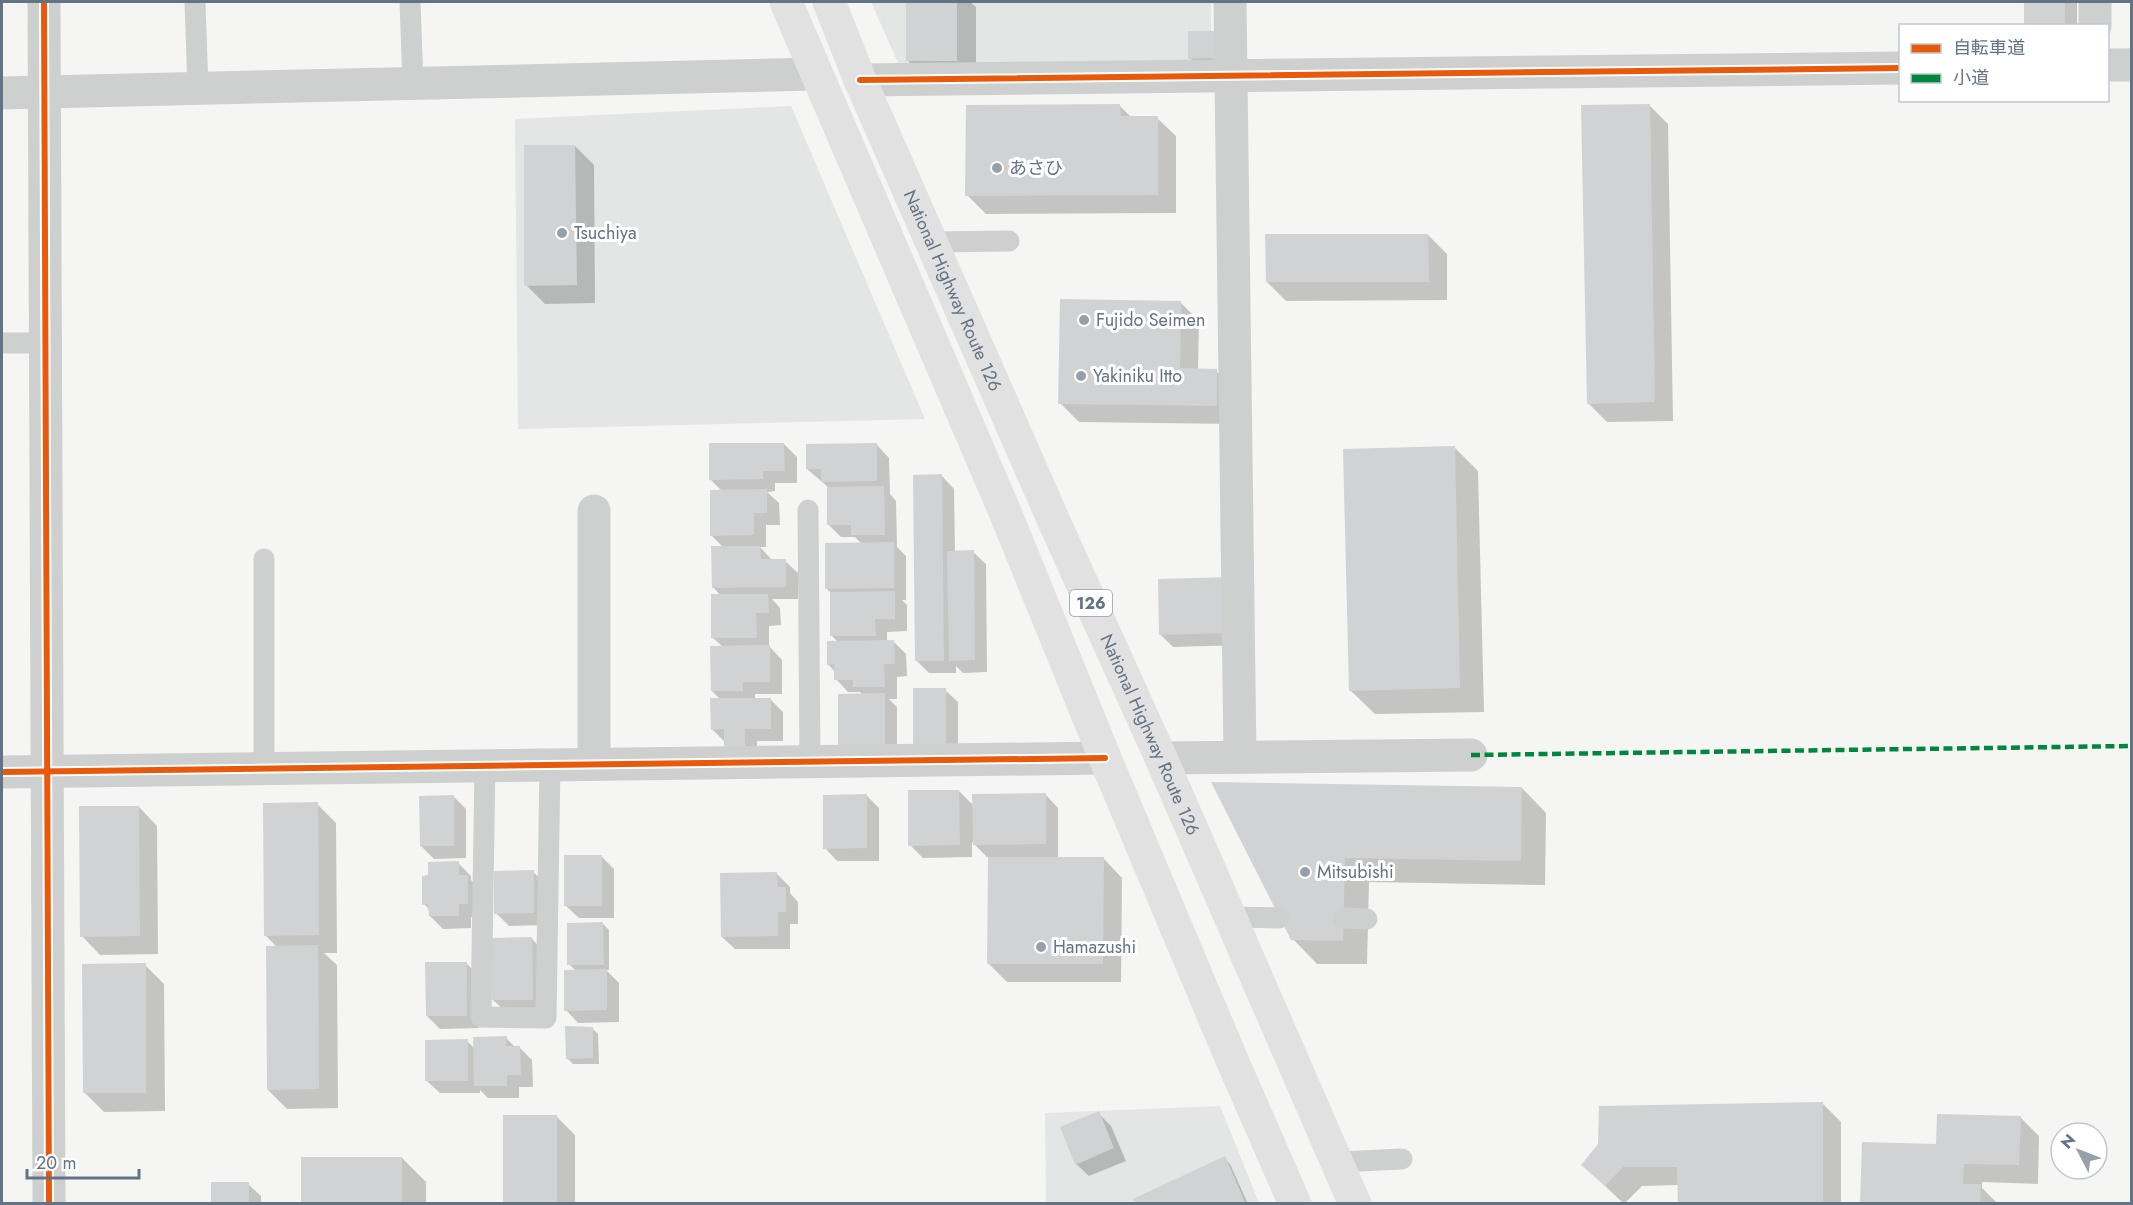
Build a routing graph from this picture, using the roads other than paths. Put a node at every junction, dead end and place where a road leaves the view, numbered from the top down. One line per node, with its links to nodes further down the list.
1 (45, 2): 17 (street)
2 (195, 2): 16 (lane)
3 (410, 2): 15 (lane)
4 (786, 2): 12 (highway, 126)
5 (829, 2): 14 (highway, National Highway Route 126 / 126)
6 (1230, 2): 13 (street)
7 (2095, 2): 8 (street)
8 (2096, 24)
9 (2109, 65): 10 (street)
10 (2132, 65)
11 (1899, 68): 13 (street)
12 (816, 74): 15 (street); 28 (highway, 126)
13 (1231, 76): 14 (street); 27 (street)
14 (860, 80): 20 (highway, National Highway Route 126 / 126)
15 (413, 84): 16 (street)
16 (198, 90): 17 (street)
17 (45, 92): 18 (street); 21 (street)
18 (2, 93)
19 (1009, 241): 20 (lane)
20 (932, 242): 29 (highway, National Highway Route 126 / 126)
21 (45, 343): 22 (lane); 35 (street)
22 (2, 344)
23 (594, 510): 32 (street)
24 (808, 510): 30 (lane)
25 (264, 559): 34 (lane)
26 (1471, 755): 27 (street)
27 (1240, 757): 29 (street)
28 (1105, 758): 30 (street); 44 (highway, 126)
29 (1161, 758): 37 (highway, National Highway Route 126 / 126)
30 (810, 761): 32 (street)
31 (550, 764): 32 (street); 33 (street); 33 (lane)
32 (594, 764)
33 (485, 765): 34 (street)
34 (264, 769): 35 (street)
35 (48, 771): 36 (street); 43 (street)
36 (2, 772)
37 (1231, 917): 38 (lane); 42 (highway, National Highway Route 126 / 126)
38 (1279, 918)
39 (1343, 918): 40 (lane)
40 (1367, 919)
41 (1402, 1159): 42 (lane)
42 (1338, 1162): 45 (highway, National Highway Route 126 / 126)
43 (49, 1203)
44 (1295, 1203)
45 (1355, 1203)

